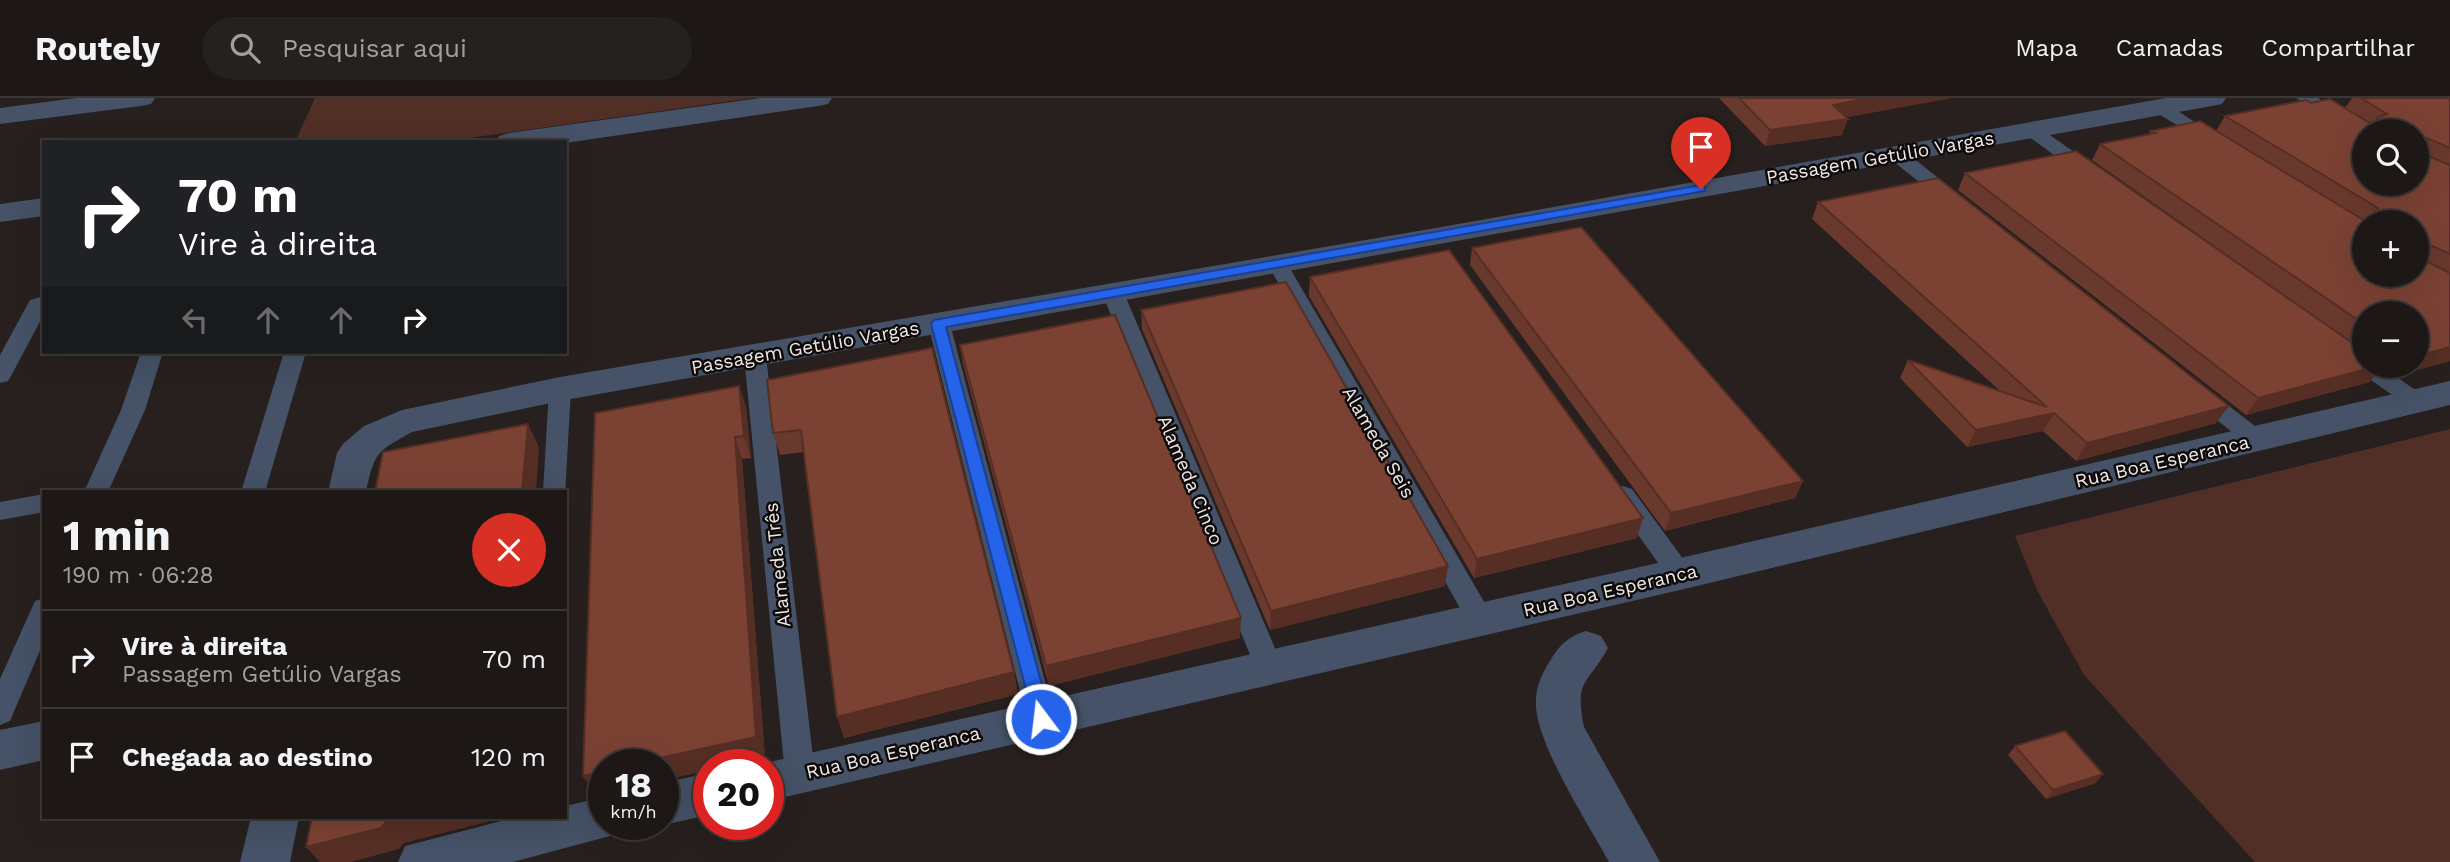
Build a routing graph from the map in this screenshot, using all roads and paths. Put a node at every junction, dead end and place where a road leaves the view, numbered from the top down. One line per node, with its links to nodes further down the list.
1 (141, 98): 6 (street)
2 (818, 98): 9 (street)
3 (2212, 98): 5 (street, Passagem Getúlio Vargas)
4 (2305, 98): 7 (lane)
5 (2160, 107): 8 (street, Passagem Getúlio Vargas); 10 (lane)
6 (0, 116)
7 (2352, 125)
8 (2031, 130): 11 (street, Passagem Getúlio Vargas); 12 (lane)
9 (523, 140)
10 (2228, 150)
11 (1896, 154): 15 (lane); 16 (street, Passagem Getúlio Vargas)
12 (2109, 184)
13 (42, 207): 14 (street)
14 (0, 213)
15 (1972, 214)
16 (1279, 265): 17 (street, Passagem Getúlio Vargas); 39 (lane, Alameda Seis)
17 (1112, 293): 19 (street, Passagem Getúlio Vargas); 42 (lane, Alameda Cinco)
18 (42, 303): 20 (lane)
19 (939, 324): 23 (street, Passagem Getúlio Vargas); 44 (lane)
20 (8, 347): 24 (lane)
21 (151, 354): 31 (lane)
22 (294, 354): 32 (lane)
23 (755, 356): 27 (street, Passagem Getúlio Vargas); 46 (lane, Alameda Três)
24 (0, 376)
25 (2394, 378): 28 (lane)
26 (2179, 379): 29 (lane)
27 (560, 390): 33 (street, Passagem Getúlio Vargas); 34 (lane)
28 (2433, 397): 29 (street, Rua Boa Esperanca)
29 (2256, 439): 37 (street, Rua Boa Esperanca)
30 (1606, 473): 37 (lane)
31 (97, 490)
32 (254, 490)
33 (347, 490)
34 (555, 490)
35 (42, 503): 36 (lane)
36 (0, 511)
37 (1680, 574): 39 (street, Rua Boa Esperanca)
38 (42, 611): 41 (lane)
39 (1480, 619): 42 (street, Rua Boa Esperanca)
40 (1586, 649): 54 (street)
41 (11, 659): 43 (lane)
42 (1269, 667): 44 (street, Rua Boa Esperanca)
43 (0, 713)
44 (1041, 719): 48 (street, Rua Boa Esperanca)
45 (42, 740): 47 (street)
46 (782, 749)
47 (0, 750)
48 (784, 777)
49 (275, 819): 52 (street)
50 (588, 820): 51 (street)
51 (540, 825): 53 (street)
52 (265, 862)
53 (423, 862)
54 (1635, 862)

